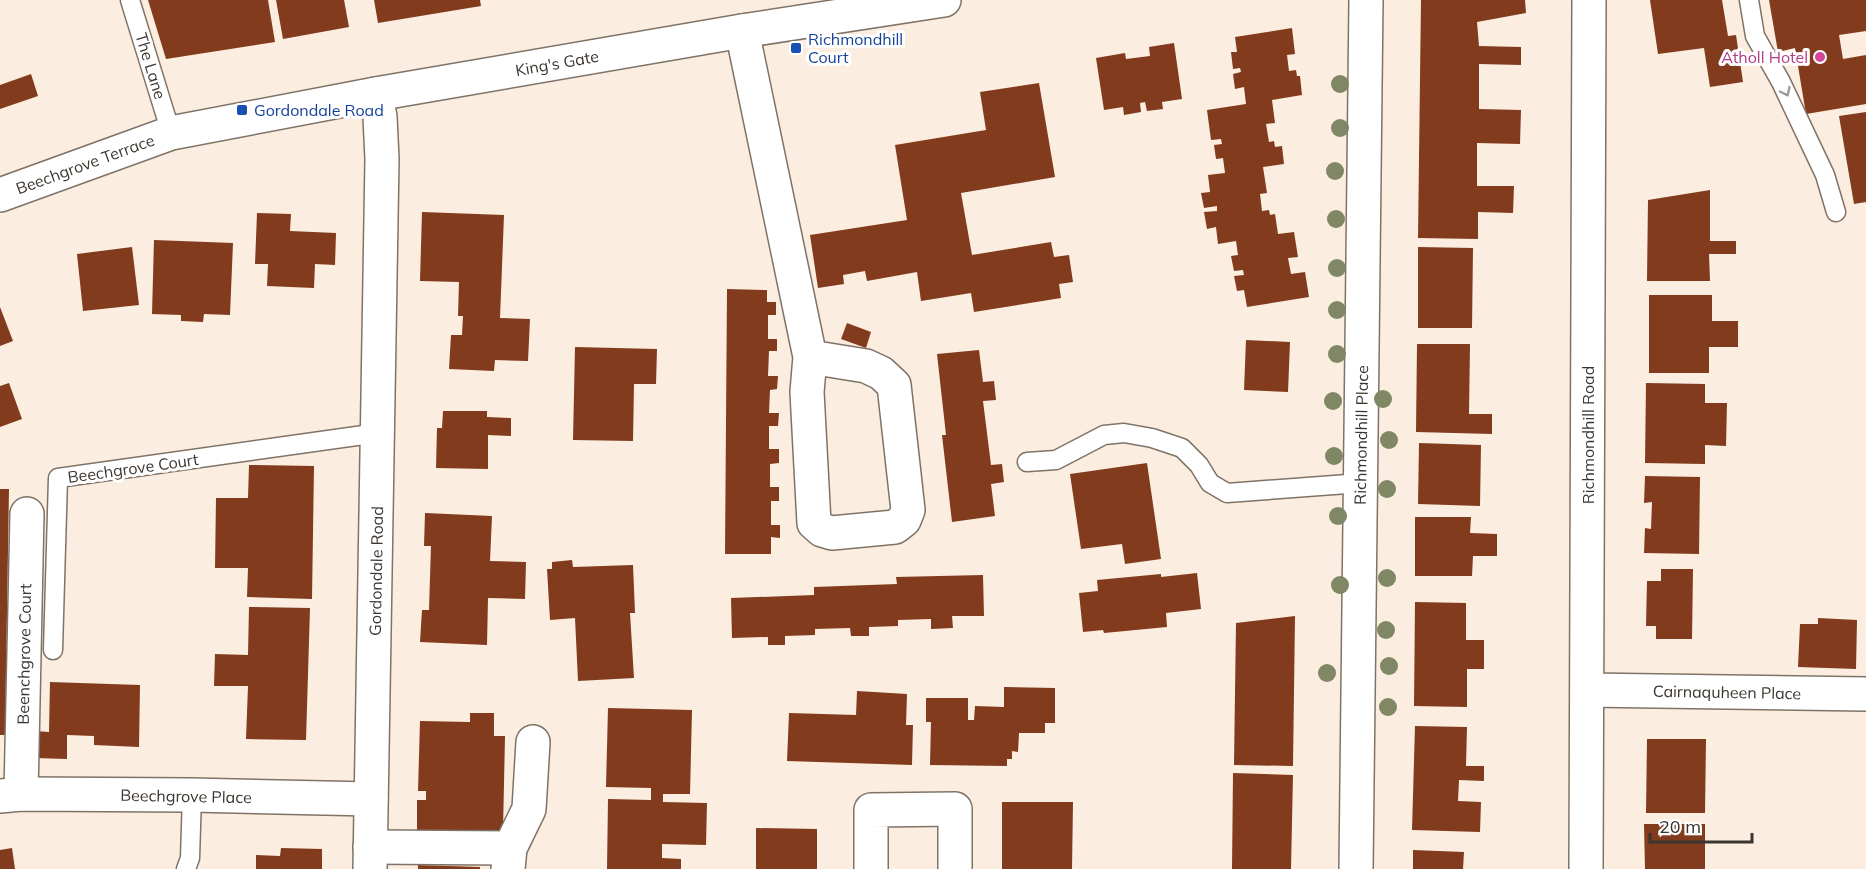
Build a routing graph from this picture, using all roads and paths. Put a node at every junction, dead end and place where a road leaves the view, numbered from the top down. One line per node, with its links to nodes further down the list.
1 (130, 0): 8 (lane, The Lane)
2 (944, 0): 6 (street, King's Gate)
3 (1366, 0): 14 (street, Richmondhill Place)
4 (1589, 0): 17 (street, Richmondhill Road)
5 (1749, 0): 10 (lane, one-way to 10)
6 (742, 31): 7 (street, King's Gate); 11 (street)
7 (376, 94): 8 (street, King's Gate); 12 (street, Gordondale Road)
8 (171, 133): 9 (street, Beechgrove Terrace)
9 (0, 195)
10 (1836, 212)
11 (810, 357): 11 (street)
12 (378, 433): 16 (lane, Beechgrove Court); 22 (street, Gordondale Road)
13 (1027, 462): 14 (lane)
14 (1361, 483): 28 (street, Richmondhill Place)
15 (27, 513): 20 (street, Beenchgrove Court)
16 (53, 650)
17 (1587, 690): 18 (street, Cairnaquheen Place); 29 (street, Richmondhill Road)
18 (1866, 694)
19 (533, 742): 24 (street)
20 (11, 795): 21 (street, Beechgrove Place)
21 (192, 795): 22 (street, Beechgrove Place); 25 (lane)
22 (371, 799): 23 (street, Gordondale Road)
23 (370, 858): 24 (street)
24 (509, 859)
25 (186, 869)
26 (871, 869): 27 (street)
27 (955, 869)
28 (1356, 869)
29 (1586, 869)

